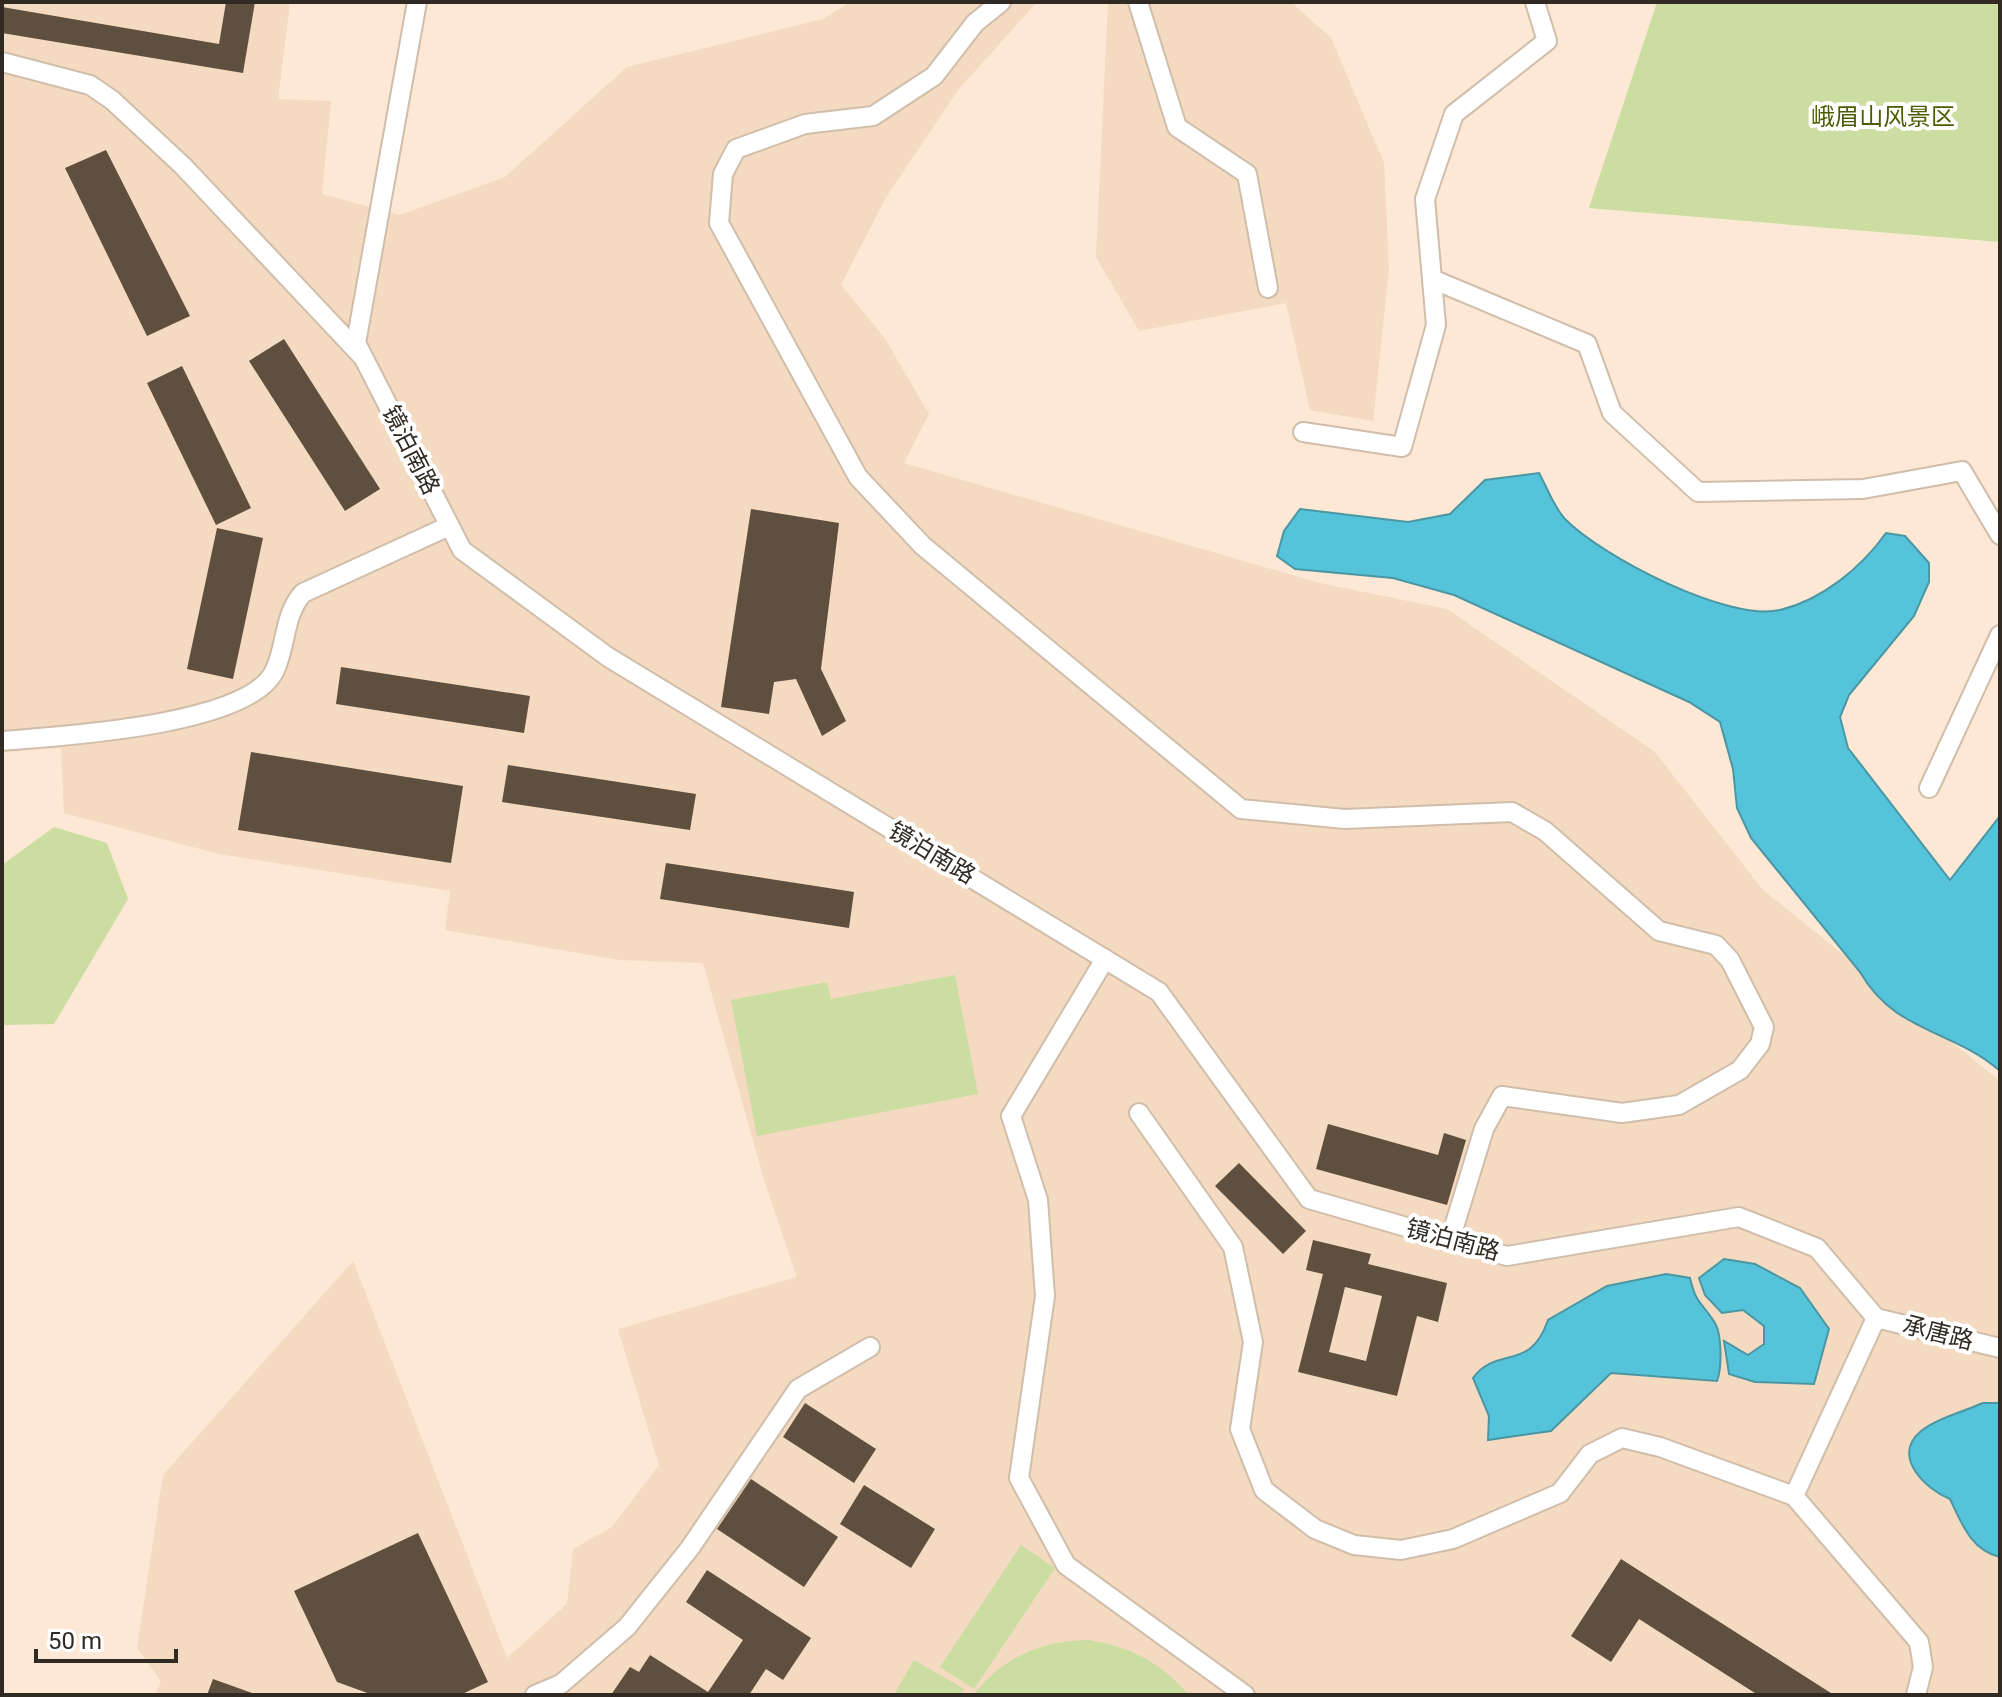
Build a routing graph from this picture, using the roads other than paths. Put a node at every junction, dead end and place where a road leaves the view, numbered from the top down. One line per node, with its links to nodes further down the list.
1 (417, 2): 8 (street, 镜泊南路)
2 (1001, 2): 17 (street)
3 (1138, 2): 7 (street)
4 (1535, 2): 6 (street)
5 (2, 62): 8 (street)
6 (1432, 279): 9 (street); 11 (street)
7 (1268, 288)
8 (363, 357): 10 (street, 镜泊南路)
9 (1303, 432)
10 (449, 526): 13 (street); 15 (street, 镜泊南路)
11 (2000, 535)
12 (2000, 635): 14 (street)
13 (2, 741)
14 (1929, 788)
15 (1105, 959): 17 (street, 镜泊南路); 23 (street)
16 (1139, 1113): 21 (street)
17 (1450, 1240): 18 (street, 镜泊南路)
18 (1876, 1318): 20 (street, 承唐路); 21 (street)
19 (870, 1347): 22 (street)
20 (2000, 1348)
21 (1794, 1496): 24 (street)
22 (535, 1695)
23 (1245, 1695)
24 (1916, 1695)

